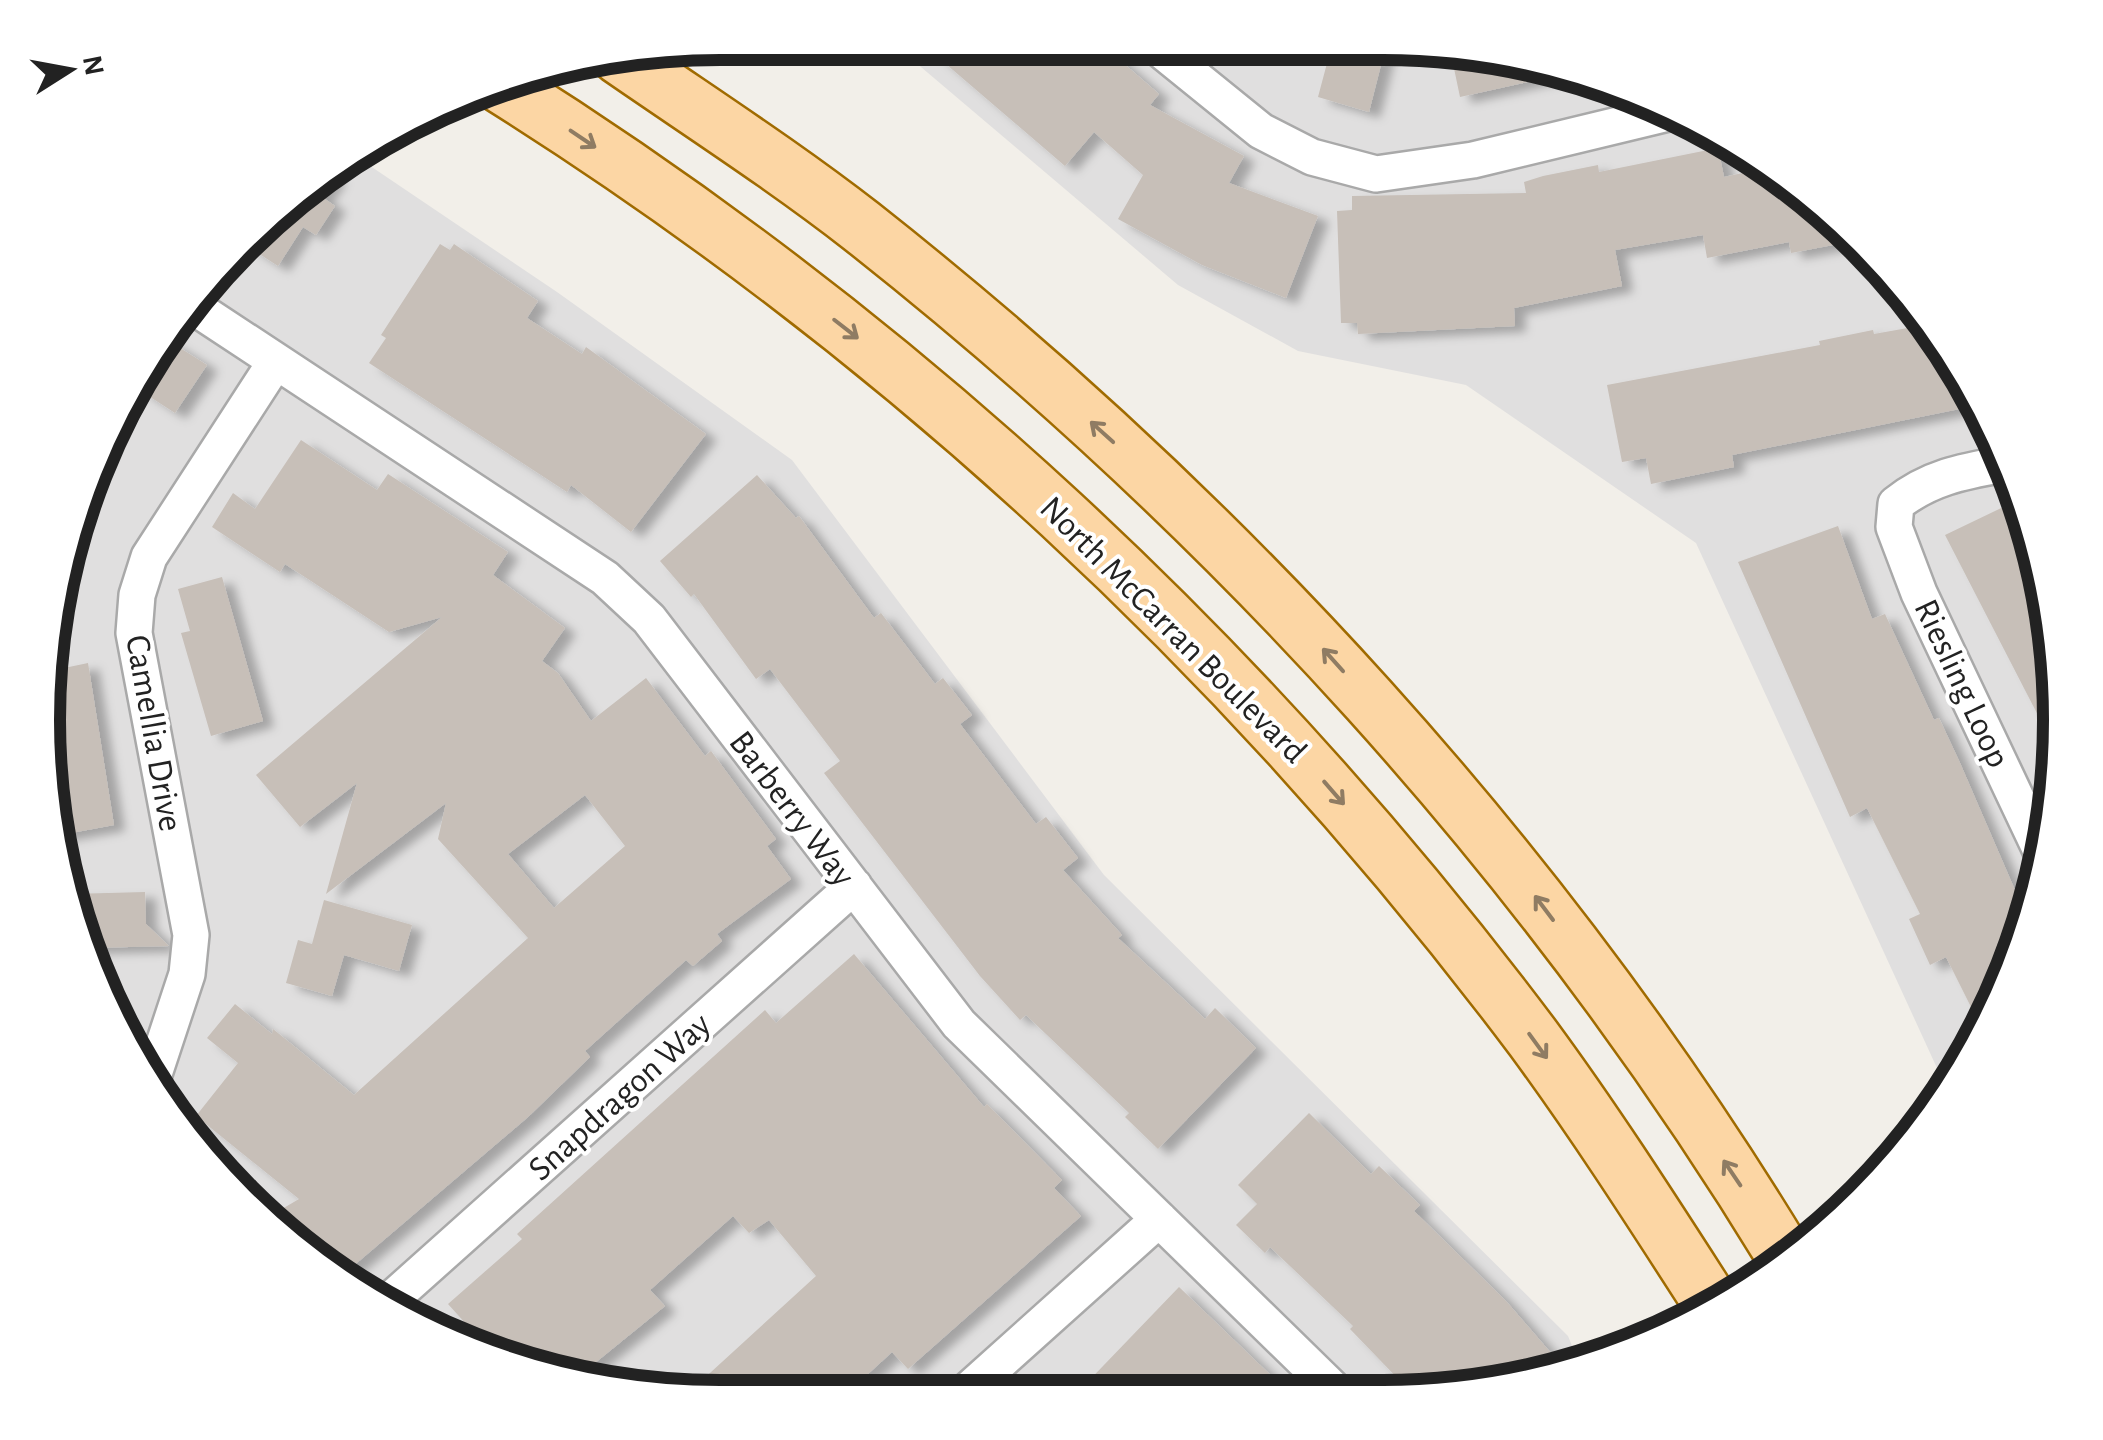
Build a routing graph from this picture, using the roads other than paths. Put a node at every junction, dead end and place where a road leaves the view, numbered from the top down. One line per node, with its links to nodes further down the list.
1 (1173, 60): 4 (street)
2 (633, 66): 12 (main road, one-way to 2)
3 (513, 93): 14 (main road, North McCarran Boulevard, one-way to 14)
4 (1651, 117)
5 (200, 313): 6 (street, Barberry Way)
6 (276, 361): 9 (street, Barberry Way); 10 (street, Camellia Drive)
7 (1992, 465): 8 (street, Riesling Loop)
8 (2034, 825)
9 (854, 886): 11 (street, Barberry Way); 13 (street, Snapdragon Way)
10 (157, 1065)
11 (1159, 1219): 15 (street); 16 (street, Barberry Way)
12 (1779, 1248)
13 (396, 1295)
14 (1706, 1296)
15 (980, 1380)
16 (1324, 1380)

